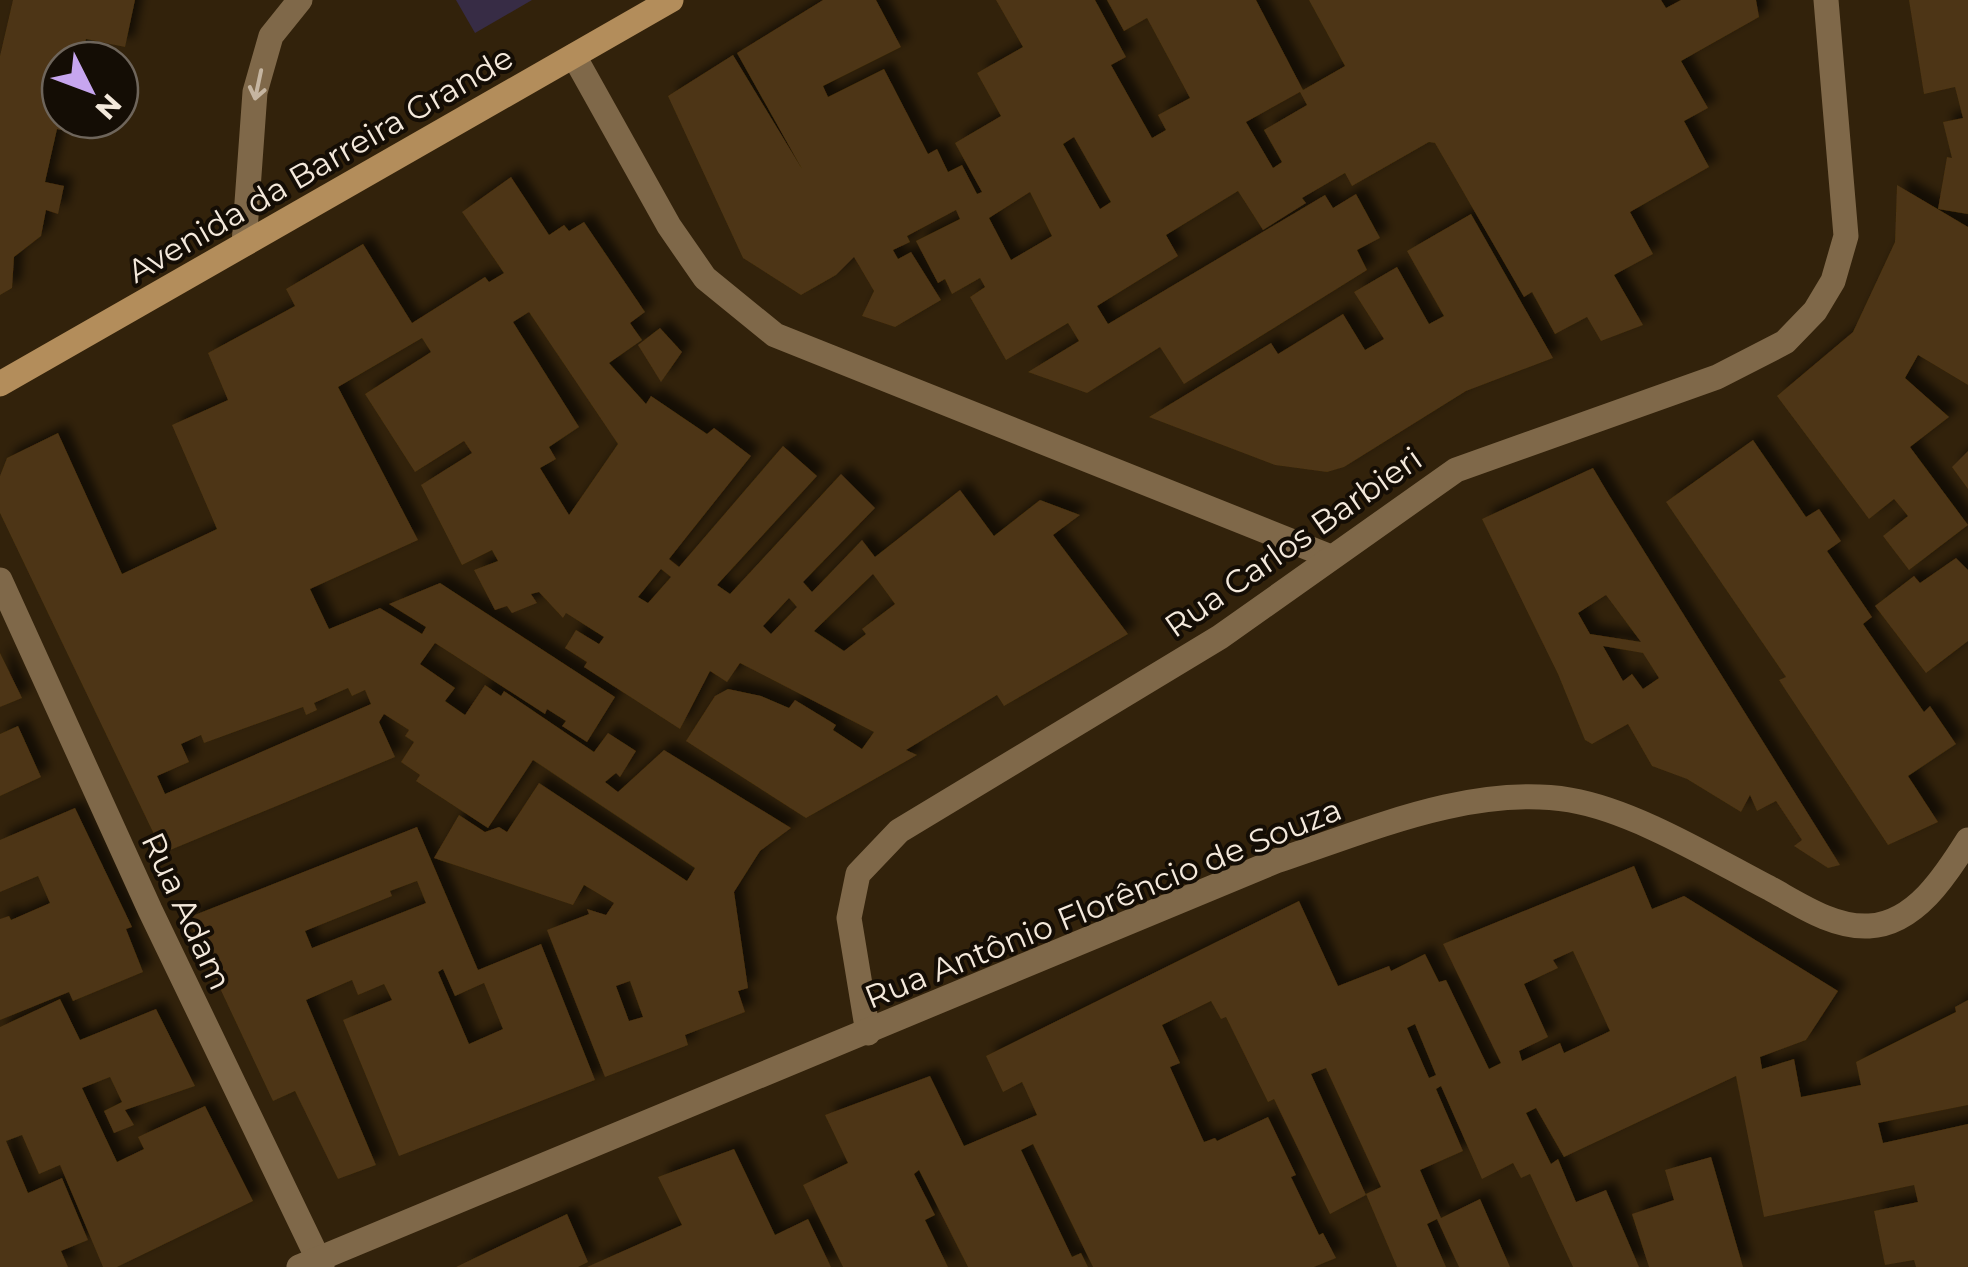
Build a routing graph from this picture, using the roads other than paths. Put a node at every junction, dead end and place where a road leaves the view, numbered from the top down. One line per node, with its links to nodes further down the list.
1 (300, 0): 5 (street, one-way to 5)
2 (671, 0): 4 (main road, Avenida da Barreira Grande)
3 (1826, 0): 7 (street, Rua Carlos Barbieri)
4 (574, 56): 5 (main road, Avenida da Barreira Grande); 7 (street)
5 (244, 244): 6 (main road, Avenida da Barreira Grande)
6 (0, 384)
7 (1330, 557): 10 (street, Rua Carlos Barbieri)
8 (0, 580): 11 (street, Rua Adam)
9 (1968, 840): 10 (street, Rua Antônio Florêncio de Souza)
10 (868, 1033): 11 (street, Rua Antônio Florêncio de Souza)
11 (313, 1265)

